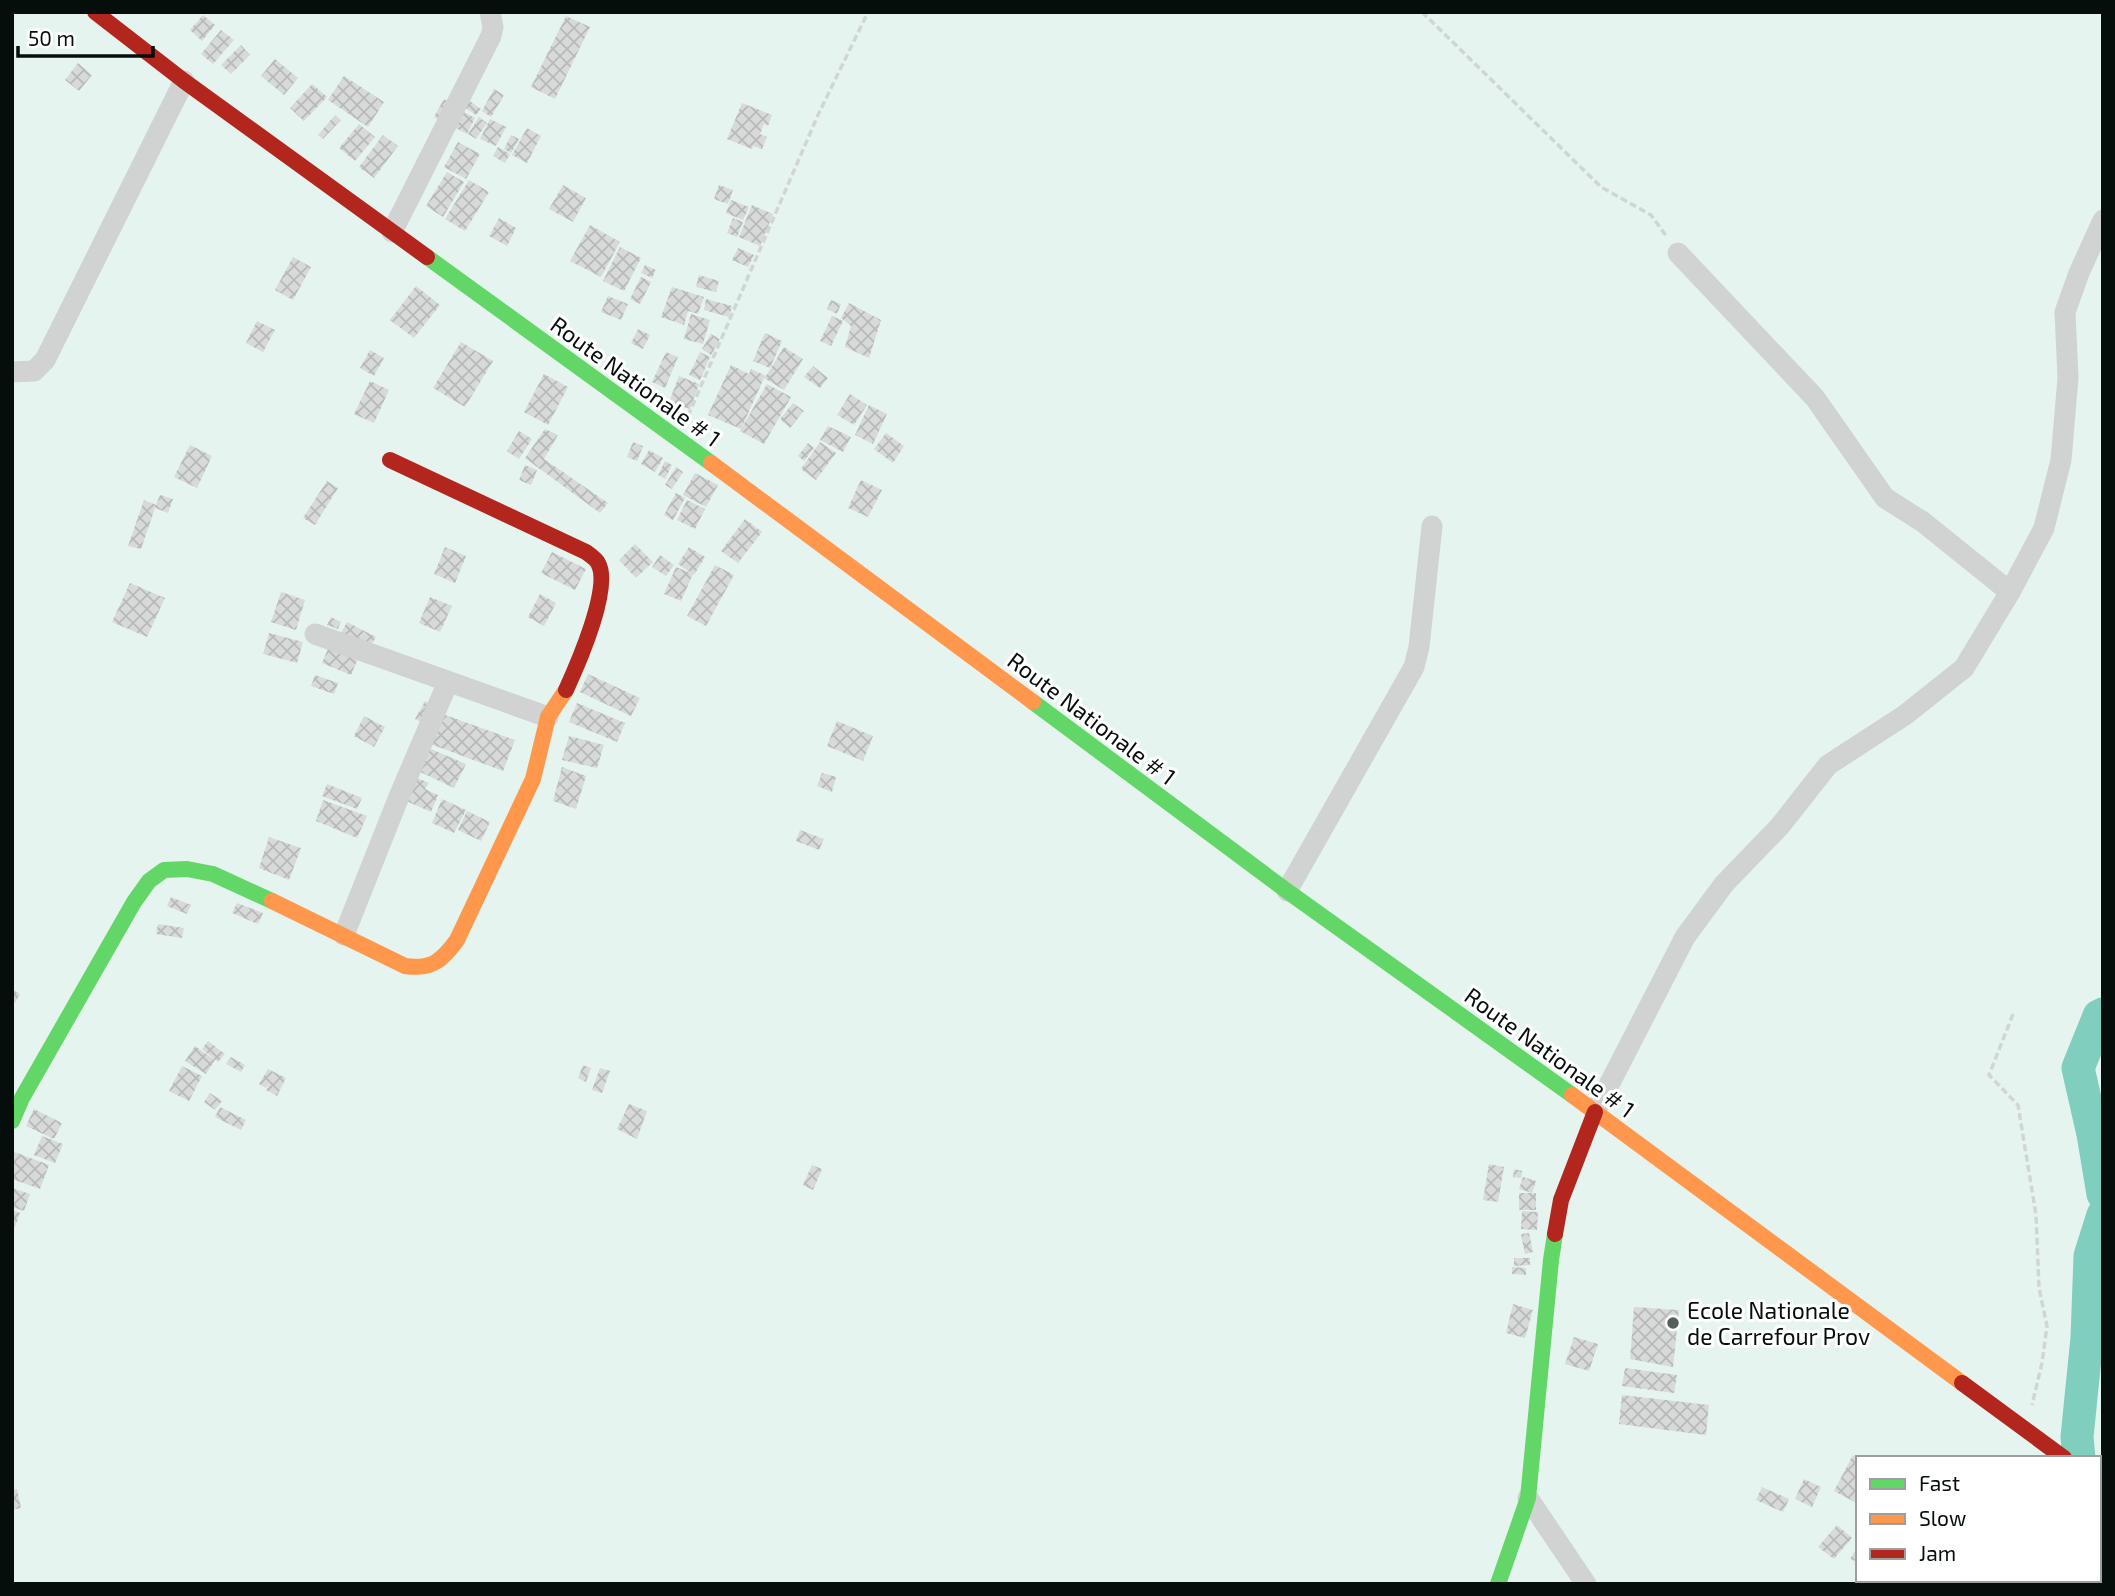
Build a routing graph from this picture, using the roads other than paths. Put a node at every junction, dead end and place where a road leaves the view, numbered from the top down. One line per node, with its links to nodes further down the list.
1 (95, 12): 3 (main road, Route Nationale # 1)
2 (490, 12): 5 (street)
3 (184, 81): 5 (main road, Route Nationale # 1); 7 (street)
4 (2103, 220): 10 (street)
5 (392, 232): 14 (main road, Route Nationale # 1)
6 (1678, 253): 10 (street)
7 (12, 372)
8 (390, 460): 13 (main road)
9 (1432, 526): 14 (street)
10 (2010, 592): 16 (street)
11 (315, 634): 12 (street)
12 (448, 682): 13 (street); 15 (street)
13 (548, 717): 15 (main road)
14 (1287, 891): 16 (main road, Route Nationale # 1)
15 (344, 934): 17 (main road)
16 (1595, 1112): 18 (main road, Route Nationale # 1); 19 (main road)
17 (12, 1121)
18 (2060, 1455)
19 (1528, 1498): 20 (main road); 21 (street)
20 (1498, 1584)
21 (1586, 1584)

